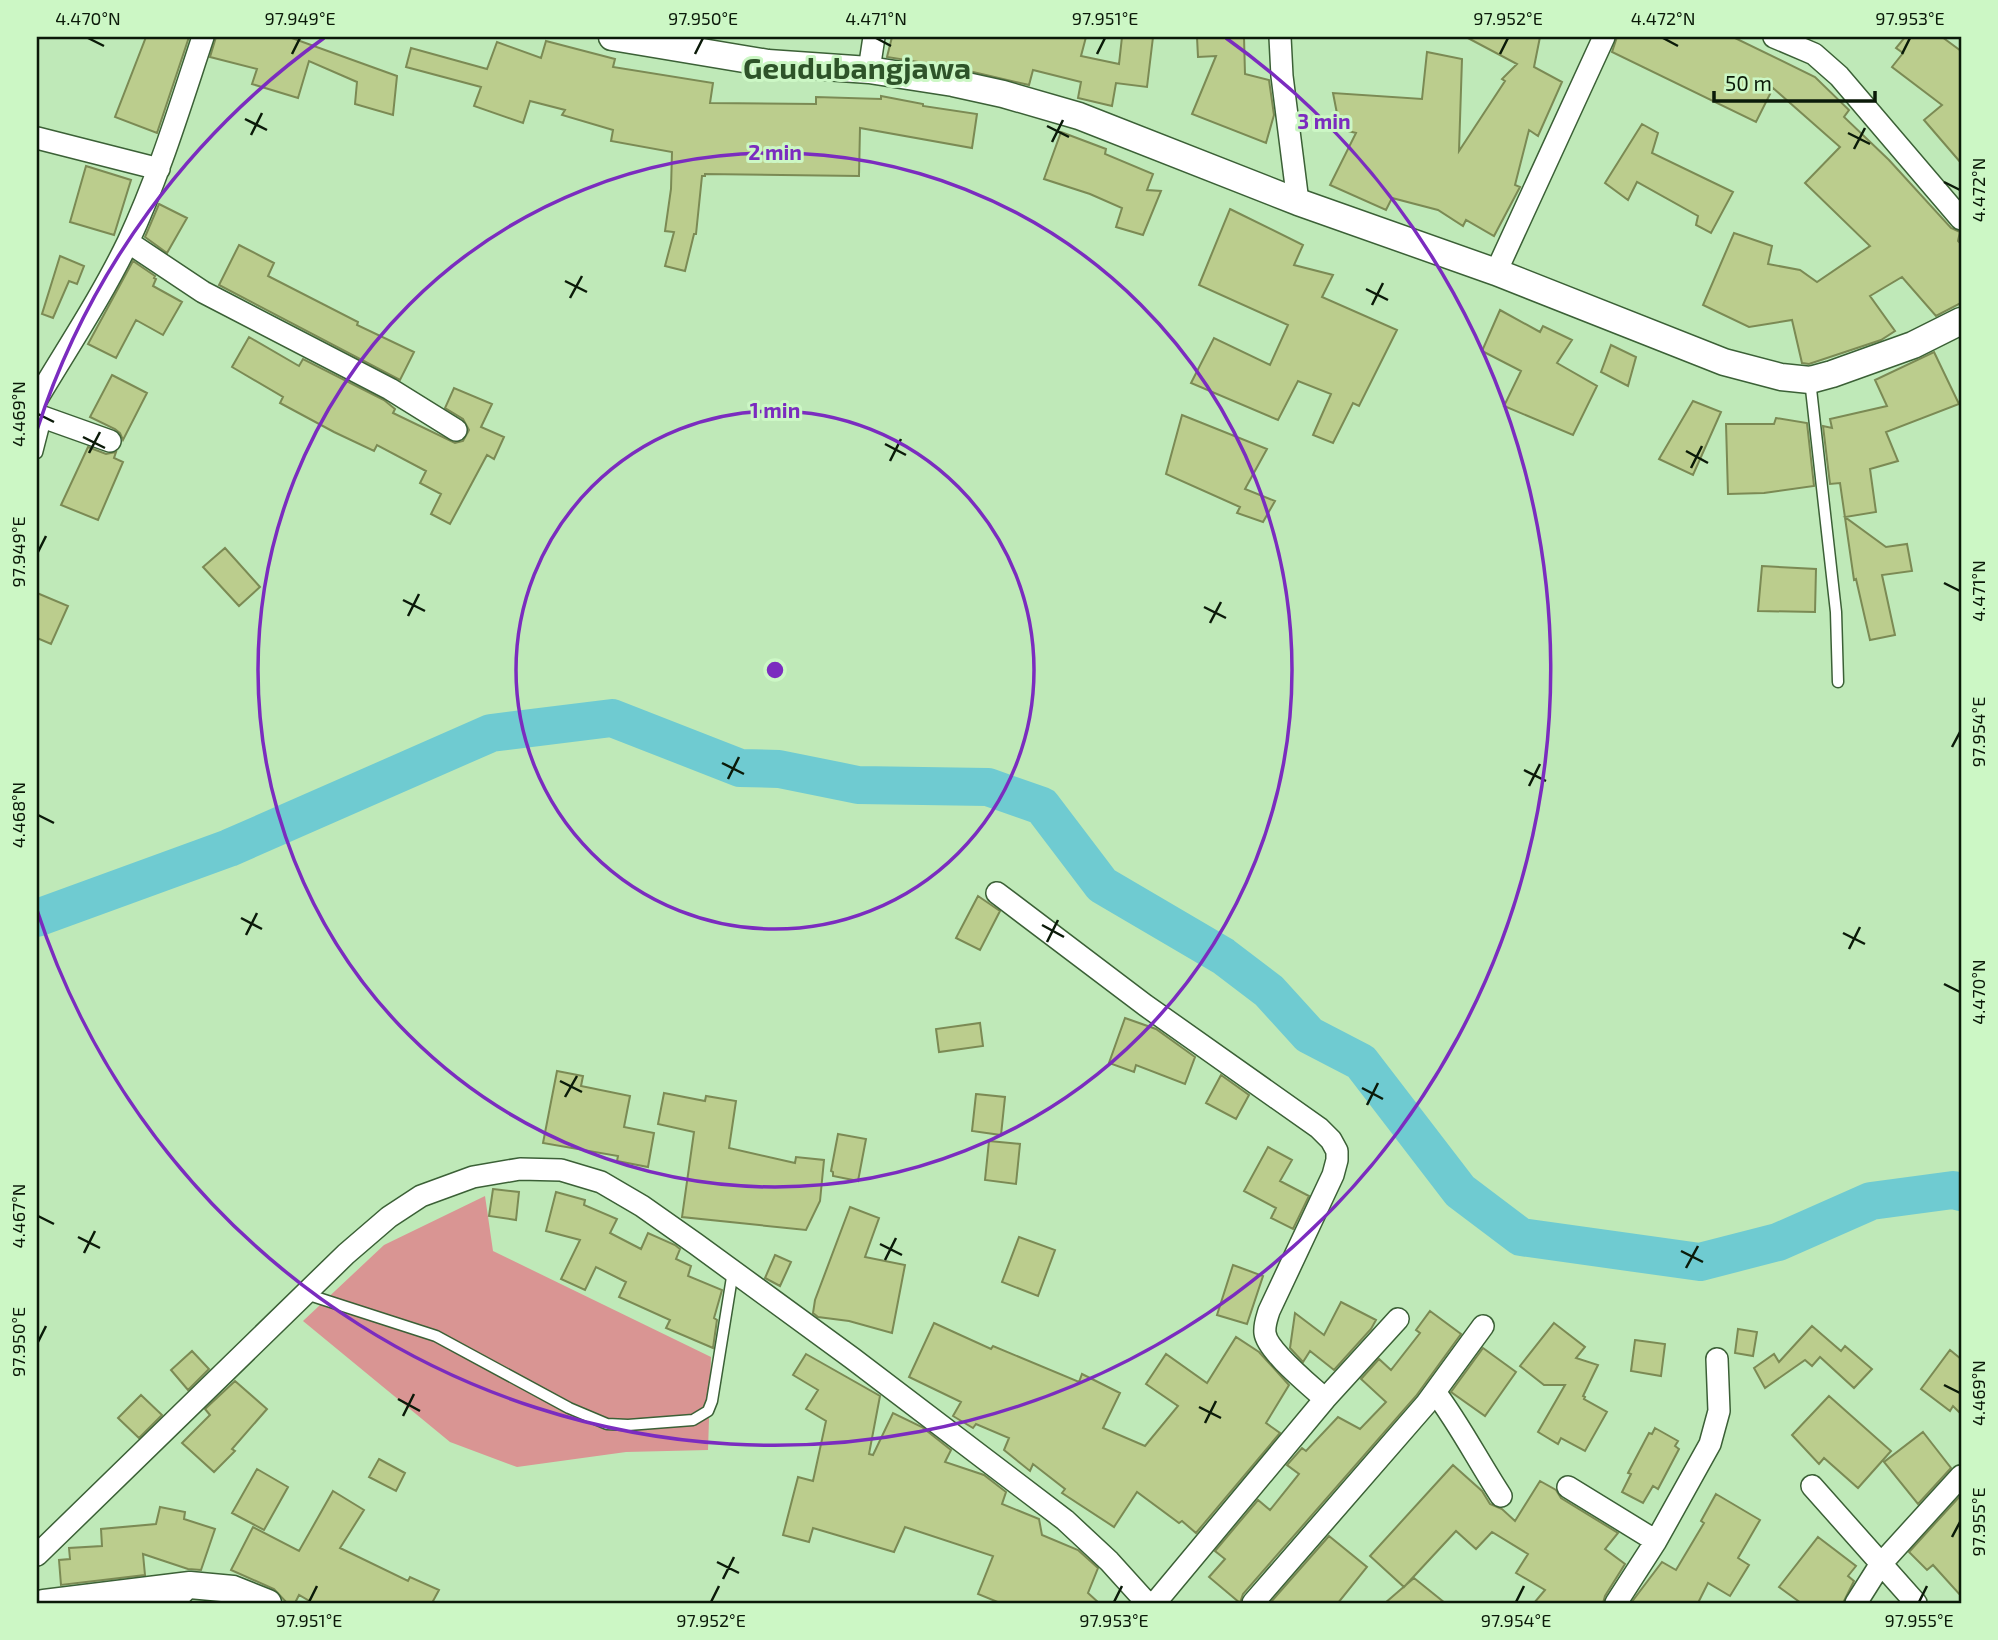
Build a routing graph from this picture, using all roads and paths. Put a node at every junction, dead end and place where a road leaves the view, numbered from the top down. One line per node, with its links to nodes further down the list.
1 (202, 37): 10 (street)
2 (612, 37): 8 (street)
3 (874, 37): 8 (street)
4 (1280, 37): 11 (street)
5 (1604, 37): 14 (street)
6 (1774, 37): 7 (street)
7 (1818, 46): 12 (street)
8 (869, 70): 11 (street)
9 (37, 138): 10 (street)
10 (159, 169): 13 (street)
11 (1298, 202): 14 (street)
12 (1961, 219)
13 (128, 242): 17 (street); 18 (street)
14 (1496, 272): 16 (street)
15 (1961, 321): 16 (street)
16 (1810, 380): 21 (lane)
17 (40, 411): 19 (street); 20 (lane)
18 (456, 430)
19 (110, 441)
20 (37, 453)
21 (1838, 682)
22 (997, 893): 29 (street)
23 (733, 1271): 24 (street); 24 (lane); 40 (street)
24 (306, 1294): 35 (street)
25 (1398, 1319): 29 (street)
26 (1483, 1326): 28 (street)
27 (1717, 1359): 34 (street)
28 (1435, 1392): 33 (street); 42 (street)
29 (1325, 1399): 41 (street)
30 (1961, 1476): 36 (street)
31 (1812, 1486): 36 (street)
32 (1568, 1487): 34 (street)
33 (1501, 1496)
34 (1656, 1541): 43 (street)
35 (37, 1555)
36 (1880, 1565): 44 (street); 45 (street)
37 (181, 1594): 38 (street); 39 (street)
38 (44, 1603)
39 (268, 1603)
40 (1147, 1603)
41 (1155, 1603)
42 (1253, 1603)
43 (1616, 1603)
44 (1856, 1603)
45 (1916, 1603)

